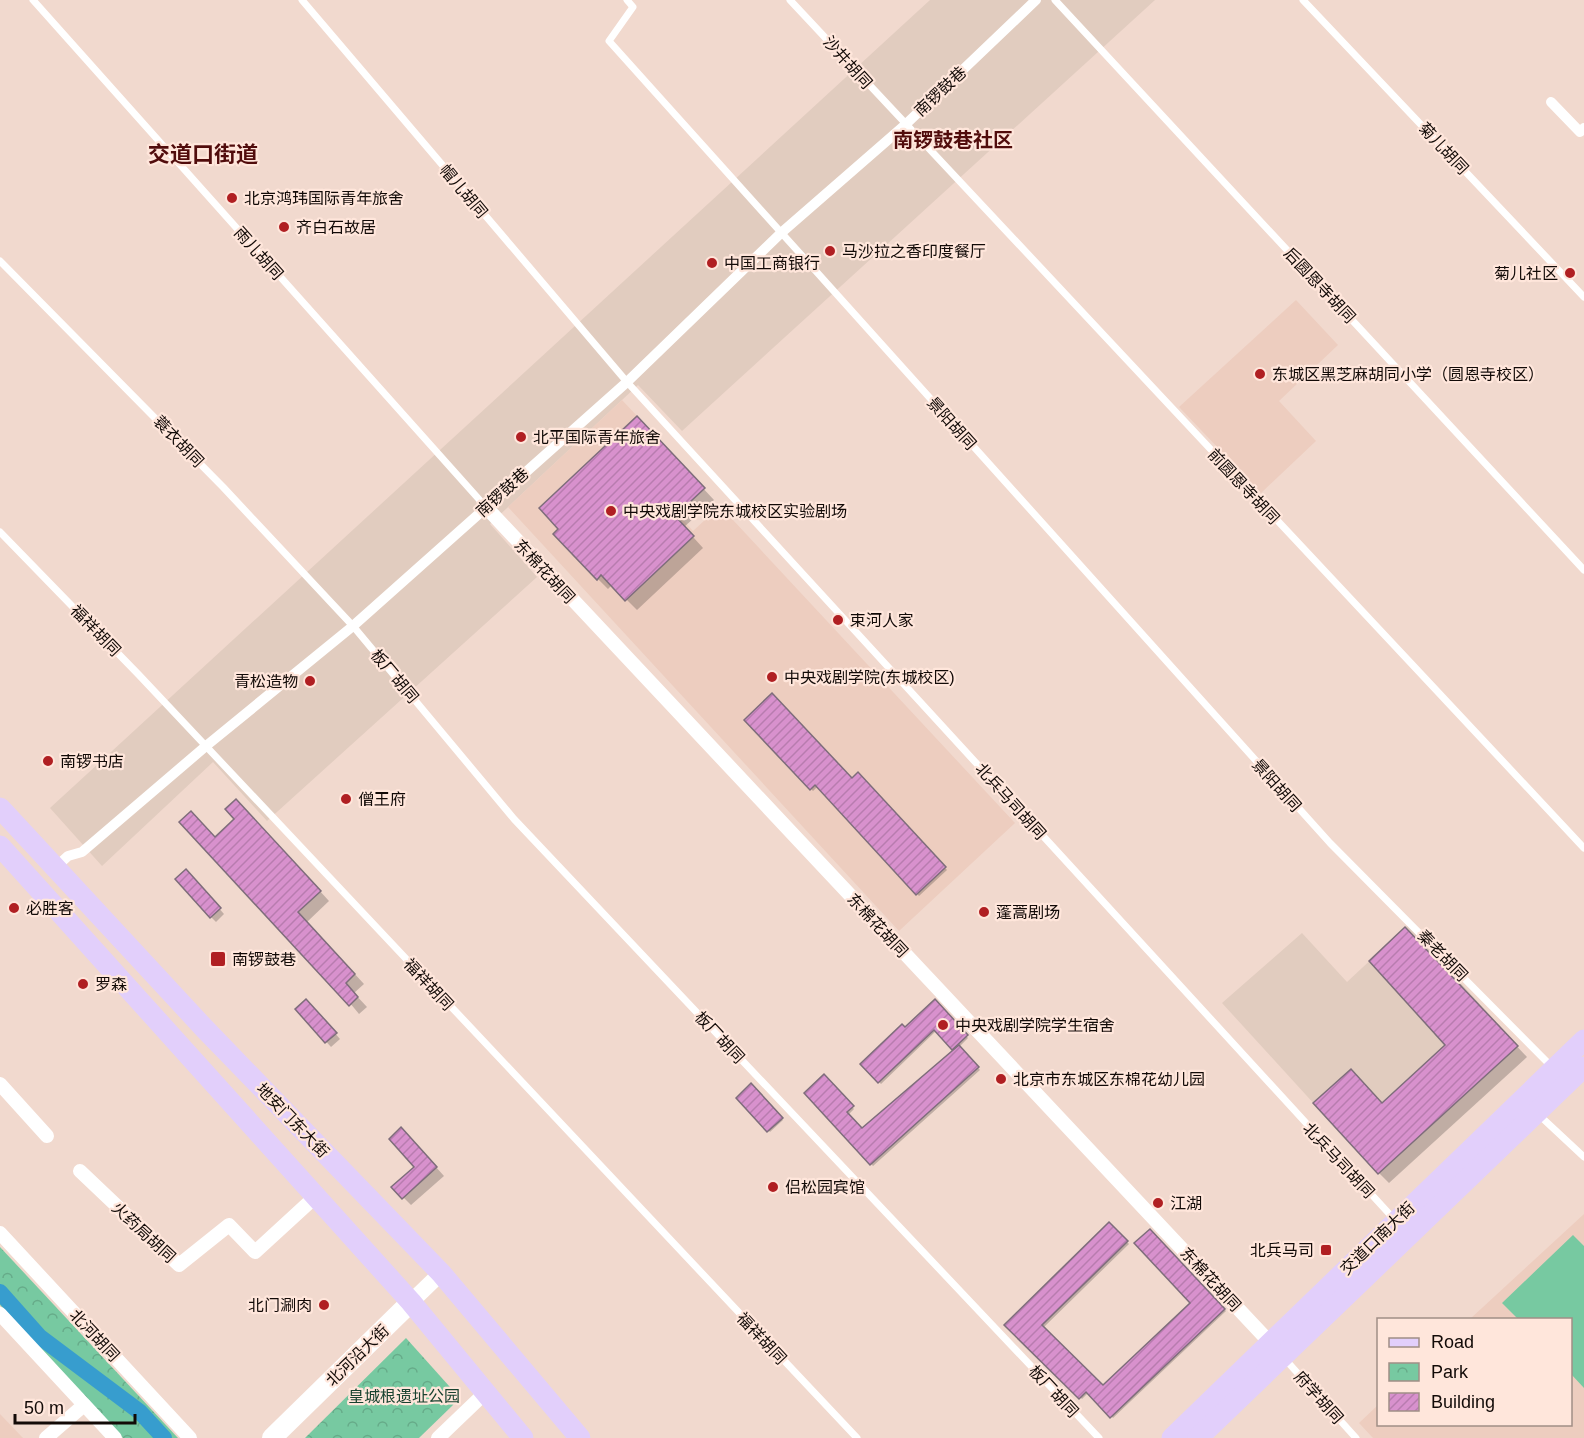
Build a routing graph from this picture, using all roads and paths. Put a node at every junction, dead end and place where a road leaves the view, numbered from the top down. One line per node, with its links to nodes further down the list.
1 (33, 0): 15 (lane, 雨儿胡同)
2 (302, 0): 14 (lane, 帽儿胡同)
3 (627, 0): 11 (lane, 景阳胡同)
4 (790, 0): 9 (lane, 沙井胡同)
5 (1036, 0): 9 (street, 南锣鼓巷)
6 (1055, 0): 17 (lane, 后圆恩寺胡同)
7 (1303, 0): 13 (lane, 菊儿胡同)
8 (1551, 102): 10 (street)
9 (905, 125): 11 (street, 南锣鼓巷); 23 (lane, 前圆恩寺胡同)
10 (1584, 128)
11 (781, 233): 14 (street, 南锣鼓巷); 21 (lane, 景阳胡同)
12 (0, 261): 18 (lane, 蓑衣胡同)
13 (1584, 297)
14 (627, 382): 15 (street, 南锣鼓巷); 34 (lane, 北兵马司胡同)
15 (485, 506): 18 (street, 南锣鼓巷); 39 (street, 东棉花胡同)
16 (0, 531): 19 (lane, 福祥胡同)
17 (1584, 570)
18 (353, 626): 19 (street, 南锣鼓巷); 50 (lane, 板厂胡同)
19 (206, 746): 24 (street, 南锣鼓巷); 49 (lane, 福祥胡同)
20 (0, 808): 24 (main road, 地安门东大街)
21 (1330, 843): 27 (lane, 秦老胡同)
22 (0, 846): 33 (main road, 地安门东大街)
23 (1584, 848)
24 (57, 866): 36 (main road, 地安门东大街)
25 (1584, 1040): 27 (main road, 交道口南大街)
26 (1584, 1067): 29 (main road, 交道口南大街)
27 (1554, 1068): 34 (main road, 交道口南大街)
28 (0, 1084): 30 (street)
29 (1537, 1113): 31 (lane); 39 (main road, 交道口南大街)
30 (47, 1136)
31 (1584, 1157)
32 (80, 1171): 33 (street, 火药局胡同)
33 (315, 1197): 37 (main road, 地安门东大街)
34 (1395, 1221): 39 (main road, 交道口南大街)
35 (0, 1233): 44 (street, 北河胡同)
36 (441, 1273): 37 (street, 北河沿大街); 48 (main road, 地安门东大街)
37 (411, 1302): 40 (main road, 地安门东大街); 45 (main road, 北河沿大街)
38 (0, 1314): 41 (street)
39 (1277, 1350): 51 (main road, 交道口南大街); 52 (main road, 交道口南大街); 53 (lane, 府学胡同)
40 (485, 1393): 46 (street); 47 (main road, 地安门东大街)
41 (84, 1404): 42 (street); 43 (street)
42 (46, 1438)
43 (115, 1438)
44 (189, 1438)
45 (272, 1438)
46 (438, 1438)
47 (524, 1438)
48 (580, 1438)
49 (857, 1438)
50 (1099, 1438)
51 (1172, 1438)
52 (1198, 1438)
53 (1356, 1438)

